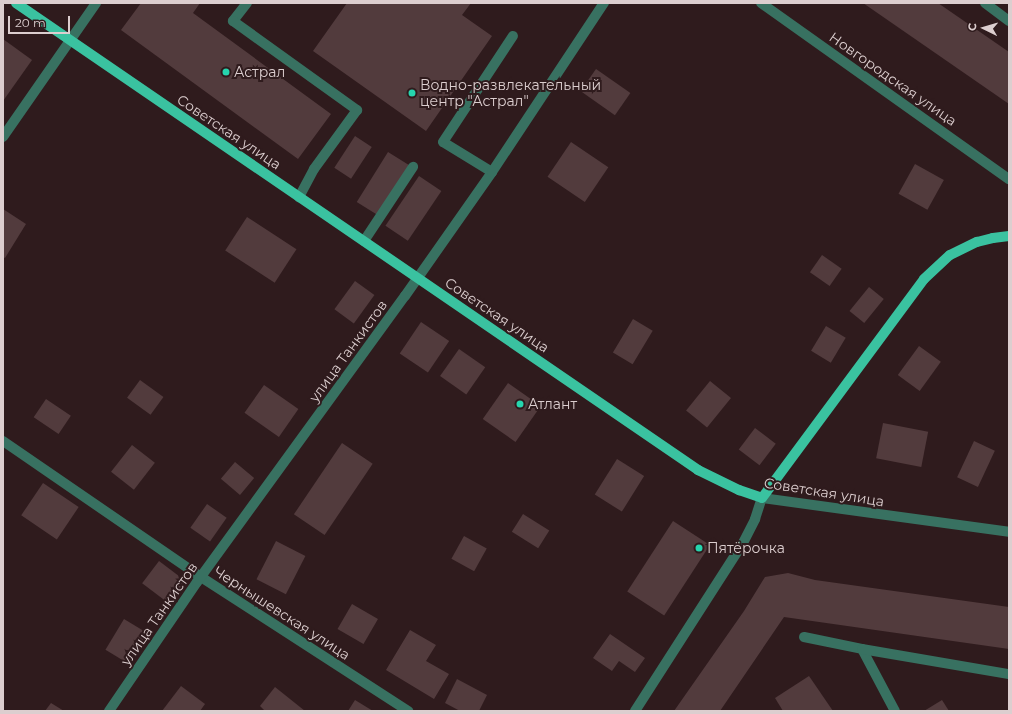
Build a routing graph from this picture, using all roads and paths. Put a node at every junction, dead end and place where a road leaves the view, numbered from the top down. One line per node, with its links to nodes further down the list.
1 (16, 3): 9 (main road, Советская улица)
2 (96, 3): 9 (street)
3 (247, 3): 14 (street)
4 (604, 3): 12 (street, улица Танкистов)
5 (762, 3): 13 (street, Новгородская улица)
6 (985, 3): 7 (street)
7 (1009, 21)
8 (514, 36): 12 (street)
9 (70, 40): 10 (street); 14 (main road, Советская улица)
10 (3, 137)
11 (413, 167): 16 (street)
12 (492, 172): 17 (street, улица Танкистов)
13 (1008, 177)
14 (299, 197): 16 (main road, Советская улица)
15 (1009, 236): 19 (main road)
16 (364, 242): 17 (main road, Советская улица)
17 (418, 278): 19 (main road, Советская улица); 21 (street, улица Танкистов)
18 (3, 441): 21 (street, Чернышевская улица)
19 (762, 498): 20 (street, Советская улица); 27 (street)
20 (1009, 532)
21 (201, 577): 25 (street, улица Танкистов); 26 (street, Чернышевская улица)
22 (804, 637): 23 (street)
23 (862, 649): 24 (street); 28 (street)
24 (1009, 674)
25 (109, 711)
26 (408, 711)
27 (635, 711)
28 (895, 711)

